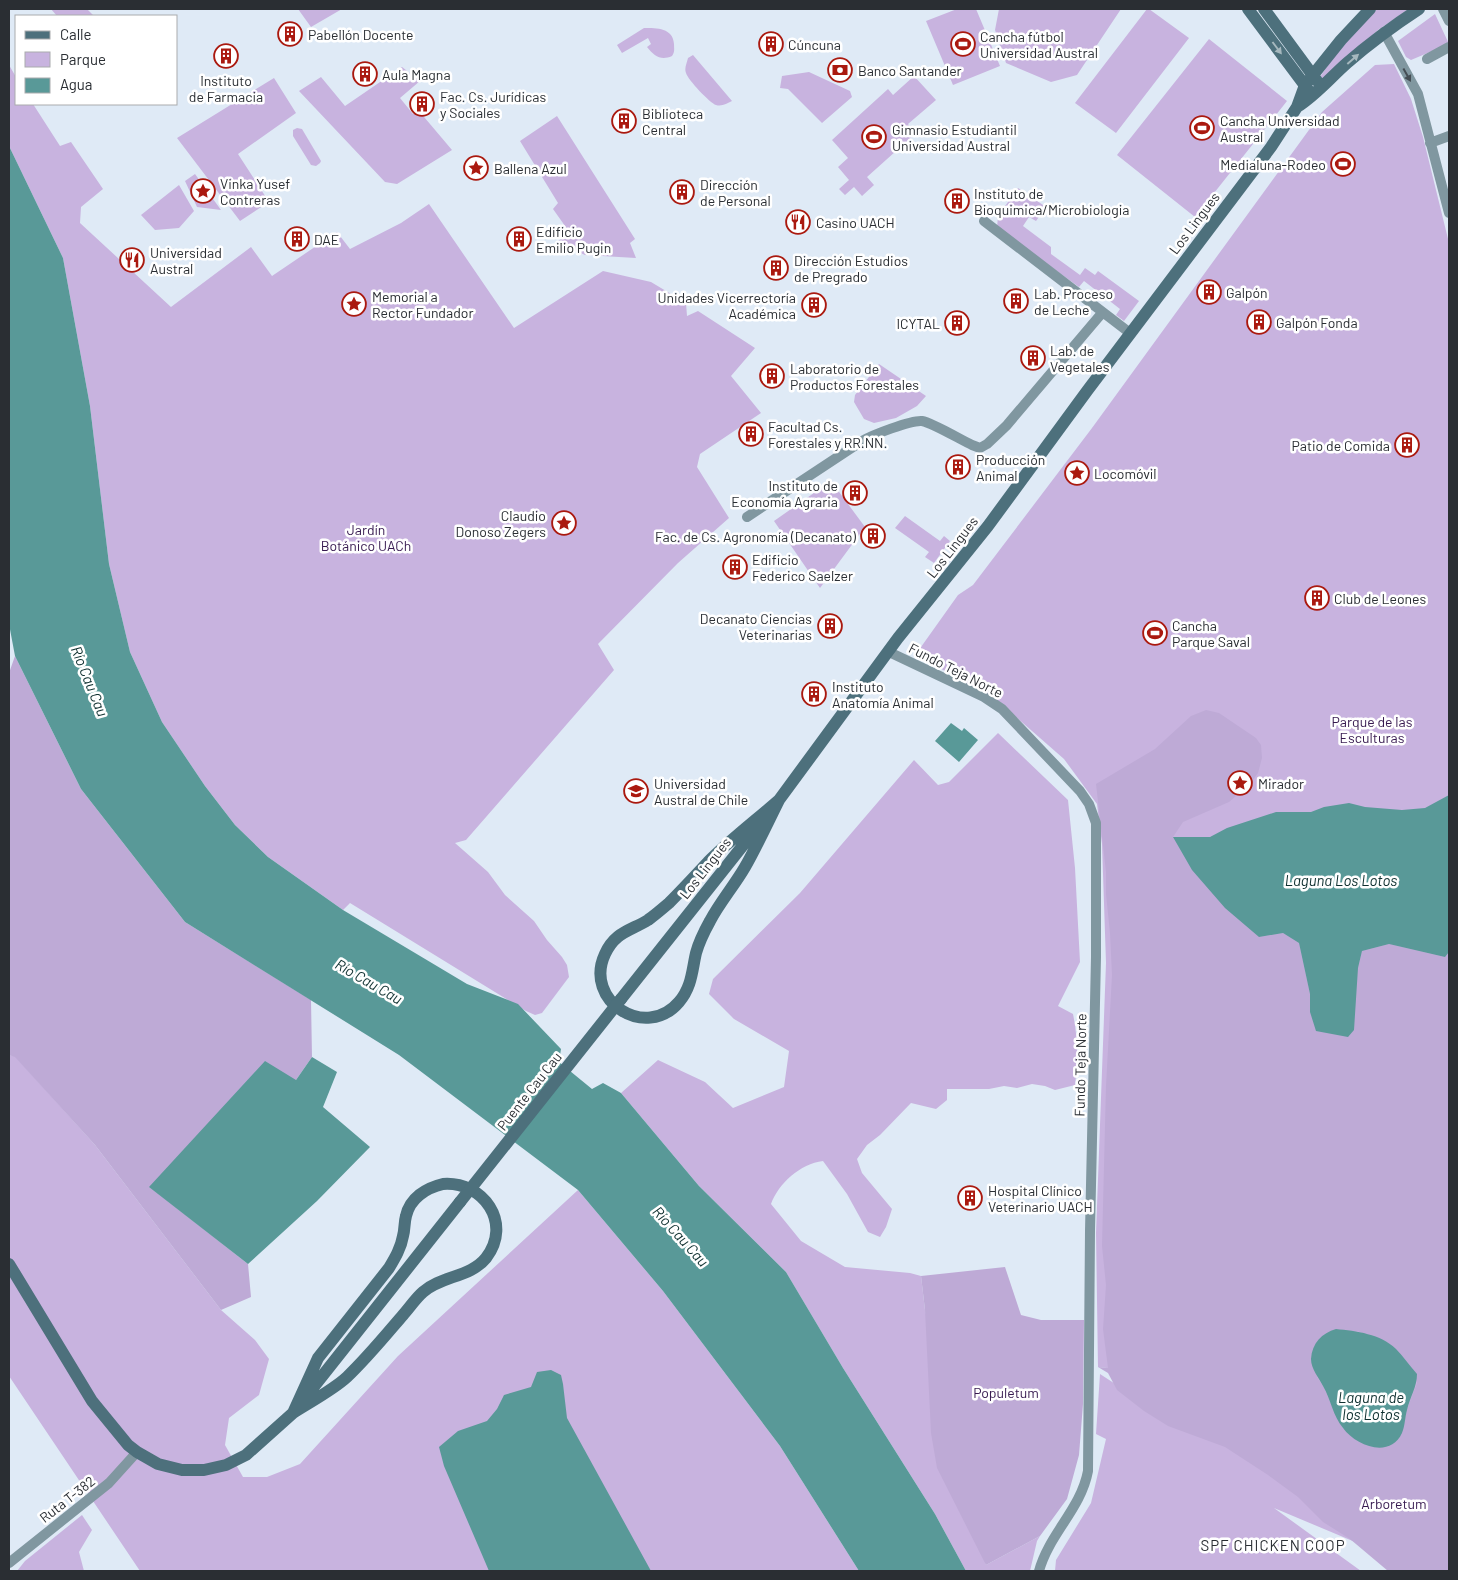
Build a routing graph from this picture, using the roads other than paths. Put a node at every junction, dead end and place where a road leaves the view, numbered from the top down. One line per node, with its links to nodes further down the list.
1 (1248, 9): 10 (main road, one-way to 10)
2 (1264, 9): 10 (main road)
3 (1370, 9): 10 (main road, Los Lingues)
4 (1418, 9): 7 (main road, Los Lingues)
5 (1443, 9): 6 (street)
6 (1449, 21)
7 (1384, 32): 11 (main road, Los Lingues, one-way to 7); 15 (street, one-way to 15)
8 (1449, 47): 9 (street)
9 (1427, 59)
10 (1311, 75): 11 (main road); 12 (main road); 13 (main road, Los Lingues)
11 (1323, 86): 12 (main road, Los Lingues)
12 (1313, 97): 13 (main road, Los Lingues)
13 (1297, 107): 19 (main road, Los Lingues)
14 (1449, 136): 15 (street)
15 (1430, 143): 16 (street)
16 (1449, 213)
17 (984, 221): 18 (street)
18 (1102, 313): 19 (street); 20 (street)
19 (1130, 333): 21 (main road, Los Lingues)
20 (747, 517)
21 (889, 652): 22 (main road, Los Lingues); 28 (street, Fundo Teja Norte)
22 (779, 800): 22 (main road); 23 (main road, Los Lingues)
23 (621, 999): 25 (main road, Puente Cau Cau, bridge)
24 (9, 1264): 26 (main road)
25 (293, 1413): 25 (main road); 26 (main road)
26 (137, 1452): 27 (street, Ruta T-382)
27 (9, 1563)
28 (1039, 1571)

